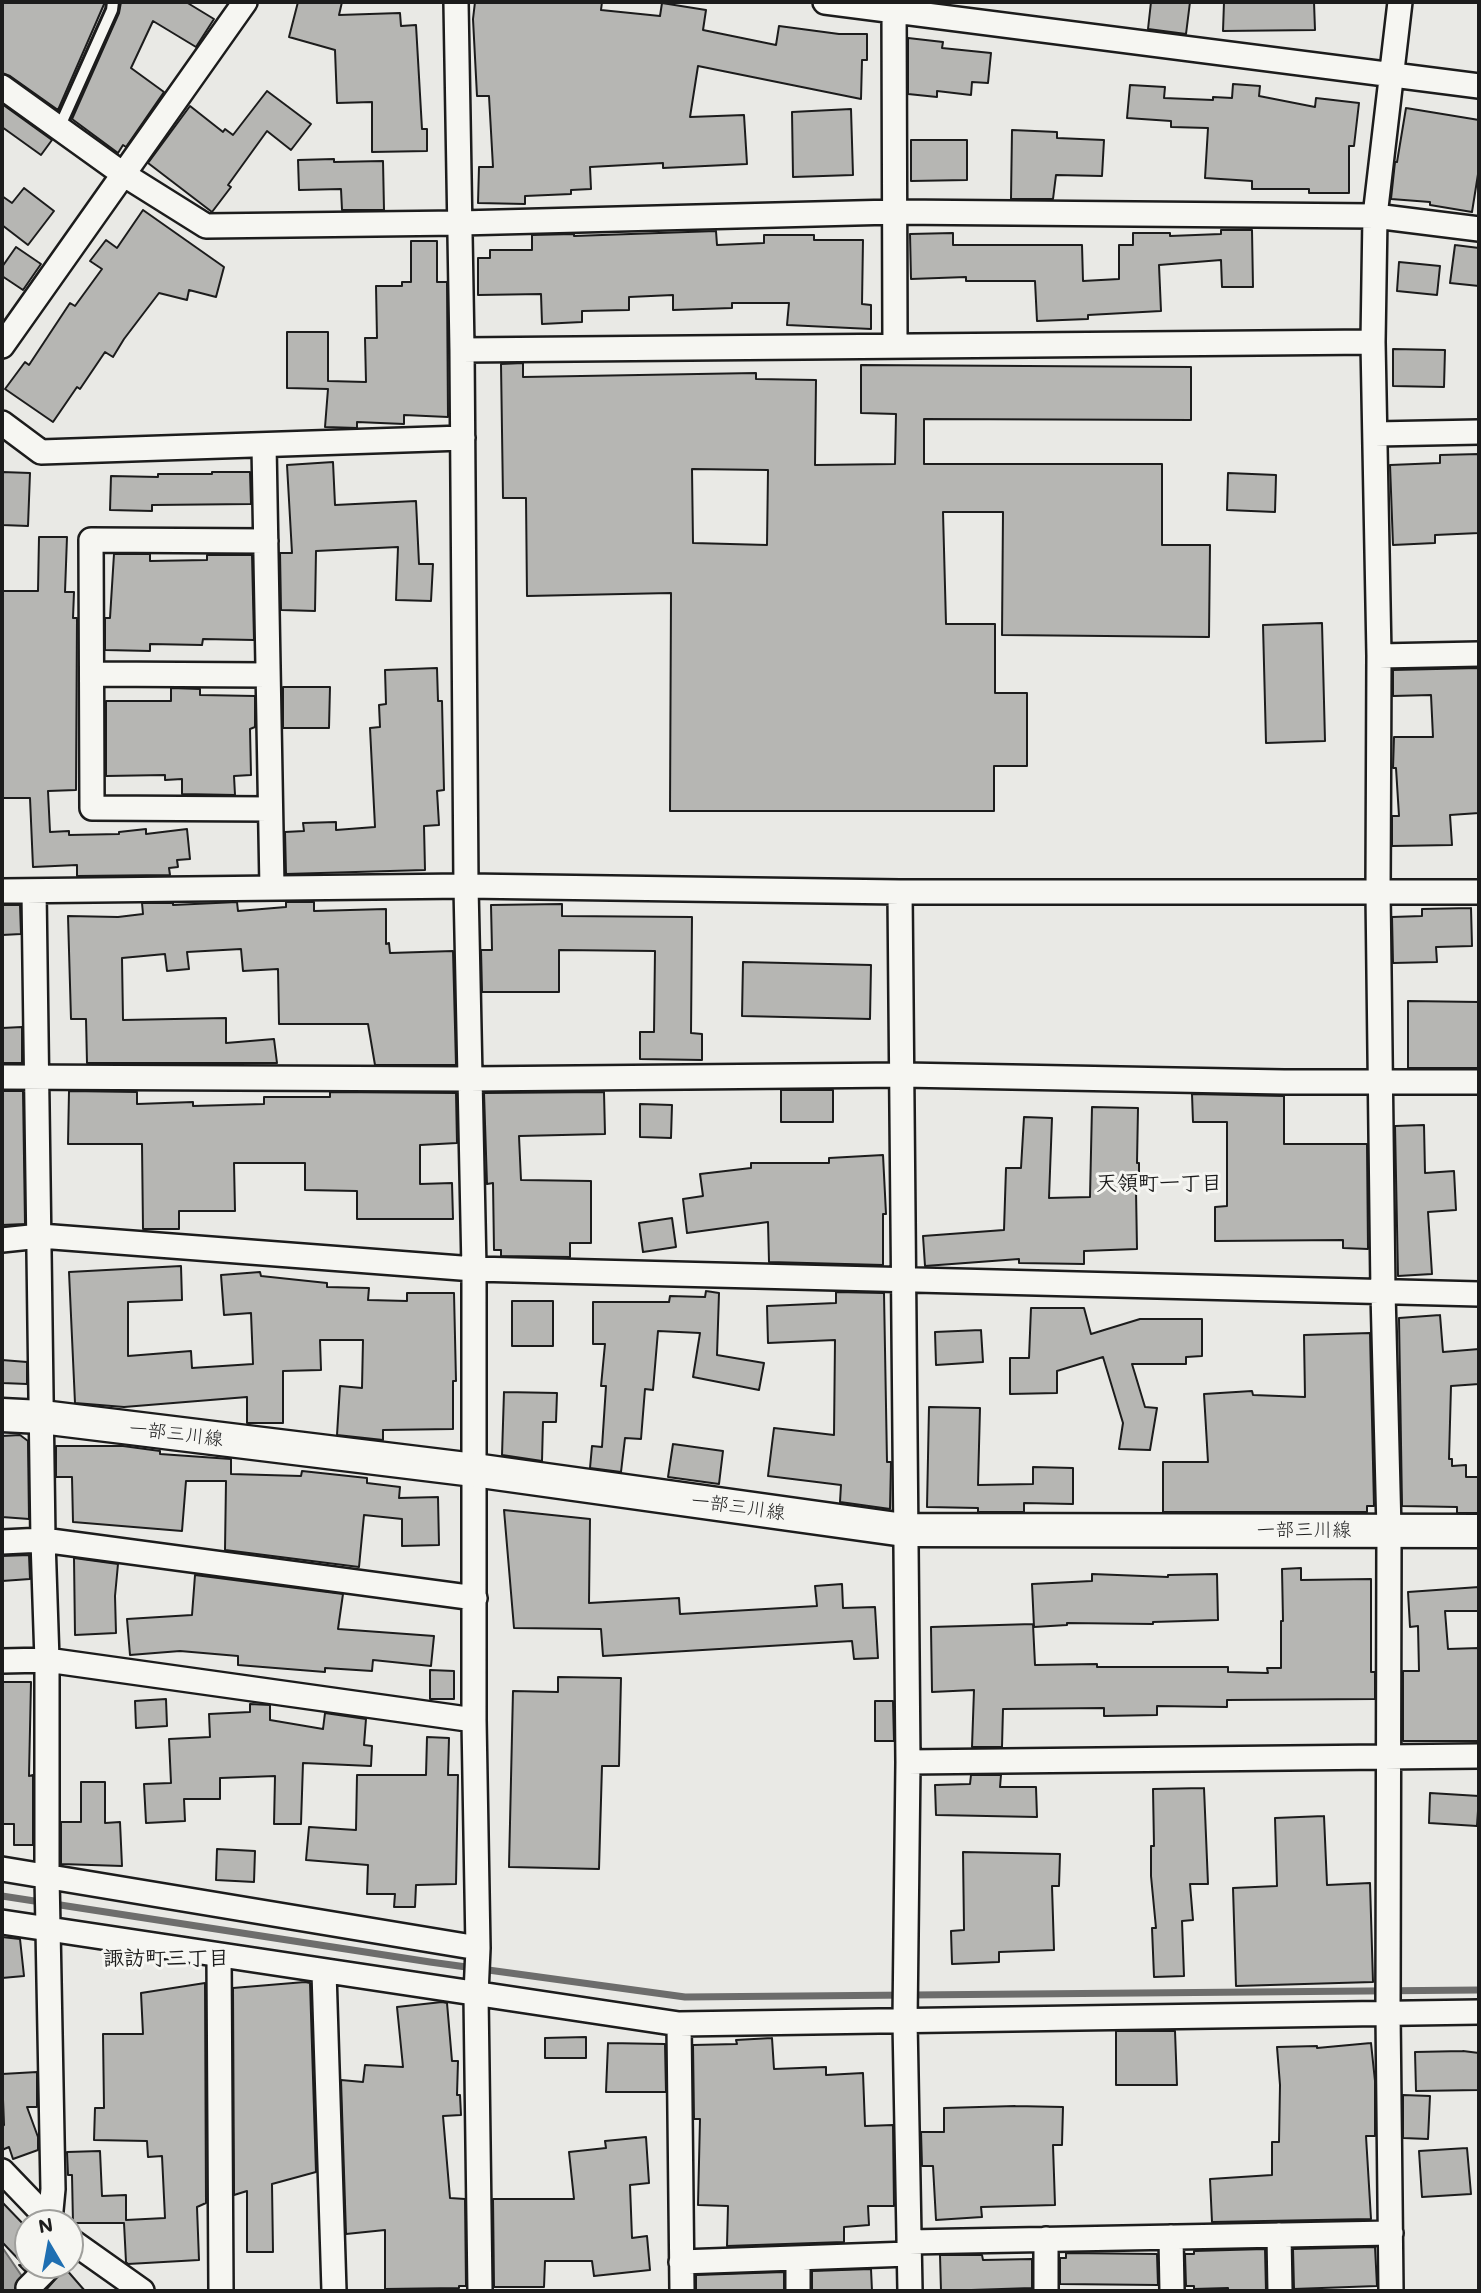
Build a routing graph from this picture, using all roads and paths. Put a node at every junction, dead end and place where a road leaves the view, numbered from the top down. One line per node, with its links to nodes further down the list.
1 (113, 2): 10 (lane)
2 (244, 2): 11 (street)
3 (456, 2): 14 (street)
4 (825, 2): 6 (street)
5 (1400, 2): 7 (street)
6 (893, 6): 7 (street); 12 (street)
7 (1391, 76): 8 (street); 13 (street)
8 (1479, 86)
9 (2, 87): 10 (street)
10 (59, 128): 11 (street)
11 (123, 174): 14 (street); 18 (street)
12 (894, 212): 13 (street); 14 (street); 17 (street)
13 (1375, 216): 15 (street); 16 (street)
14 (460, 223): 19 (street)
15 (1479, 229)
16 (1373, 342): 17 (street); 22 (street)
17 (895, 345): 19 (street)
18 (2, 346)
19 (462, 350): 23 (street)
20 (2, 423): 24 (street)
21 (1479, 432): 22 (street)
22 (1375, 434): 27 (street)
23 (463, 438): 24 (street); 31 (street)
24 (264, 445): 25 (street)
25 (266, 541): 28 (street); 29 (street)
26 (1479, 654): 27 (street)
27 (1379, 656): 36 (street)
28 (92, 674): 29 (street); 30 (street)
29 (268, 675): 30 (street)
30 (271, 810): 32 (street)
31 (466, 886): 32 (street); 35 (street); 41 (street)
32 (272, 888): 34 (street)
33 (2, 891): 34 (street)
34 (34, 891): 40 (street)
35 (900, 892): 36 (street); 38 (street)
36 (1378, 892): 37 (street); 42 (street)
37 (1479, 892)
38 (903, 1074): 41 (street); 42 (street); 47 (street)
39 (2, 1077): 40 (street)
40 (37, 1077): 41 (street); 44 (street)
41 (469, 1079): 46 (street)
42 (1381, 1082): 43 (street); 48 (street)
43 (1479, 1082)
44 (40, 1236): 45 (street); 46 (street); 51 (street)
45 (2, 1240)
46 (474, 1269): 47 (street); 52 (street)
47 (903, 1279): 48 (street); 53 (street)
48 (1382, 1292): 49 (street); 54 (street)
49 (1479, 1294)
50 (2, 1415): 51 (main road, 一部三川線)
51 (42, 1417): 52 (main road, 一部三川線); 56 (street)
52 (474, 1470): 53 (main road, 一部三川線); 58 (street)
53 (904, 1530): 54 (main road, 一部三川線); 64 (street)
54 (1389, 1530): 55 (main road, 一部三川線); 63 (street)
55 (1479, 1531)
56 (43, 1540): 57 (street); 58 (street); 59 (street)
57 (2, 1542)
58 (475, 1598): 61 (street)
59 (47, 1660): 60 (street); 61 (street); 66 (street)
60 (2, 1661)
61 (474, 1720): 69 (street)
62 (1479, 1756): 63 (street)
63 (1388, 1757): 64 (street); 74 (street)
64 (908, 1762): 75 (street)
65 (2, 1869): 66 (street)
66 (47, 1875): 68 (street); 69 (street)
67 (2, 1922): 68 (street)
68 (48, 1929): 70 (street); 79 (street)
69 (478, 1948): 72 (street)
70 (219, 1956): 71 (street); 91 (street)
71 (324, 1972): 72 (street); 92 (street)
72 (477, 1996): 76 (street); 93 (street)
73 (1479, 2012): 74 (street)
74 (1388, 2013): 75 (street); 80 (street)
75 (905, 2021): 76 (street); 84 (street)
76 (679, 2024): 87 (street)
77 (2, 2171): 78 (street)
78 (39, 2209)
79 (52, 2209)
80 (1391, 2233): 81 (street); 100 (street)
81 (1279, 2235): 82 (street); 99 (street)
82 (1171, 2237): 83 (street); 98 (street)
83 (1046, 2239): 84 (street); 97 (street)
84 (909, 2248): 86 (street); 96 (street)
85 (84, 2252): 90 (street)
86 (798, 2258): 87 (street); 95 (street)
87 (681, 2262): 94 (street)
88 (37, 2279): 89 (street)
89 (28, 2288)
90 (142, 2291)
91 (221, 2291)
92 (334, 2291)
93 (480, 2291)
94 (682, 2291)
95 (798, 2291)
96 (910, 2291)
97 (1046, 2291)
98 (1172, 2291)
99 (1280, 2291)
100 (1391, 2291)

